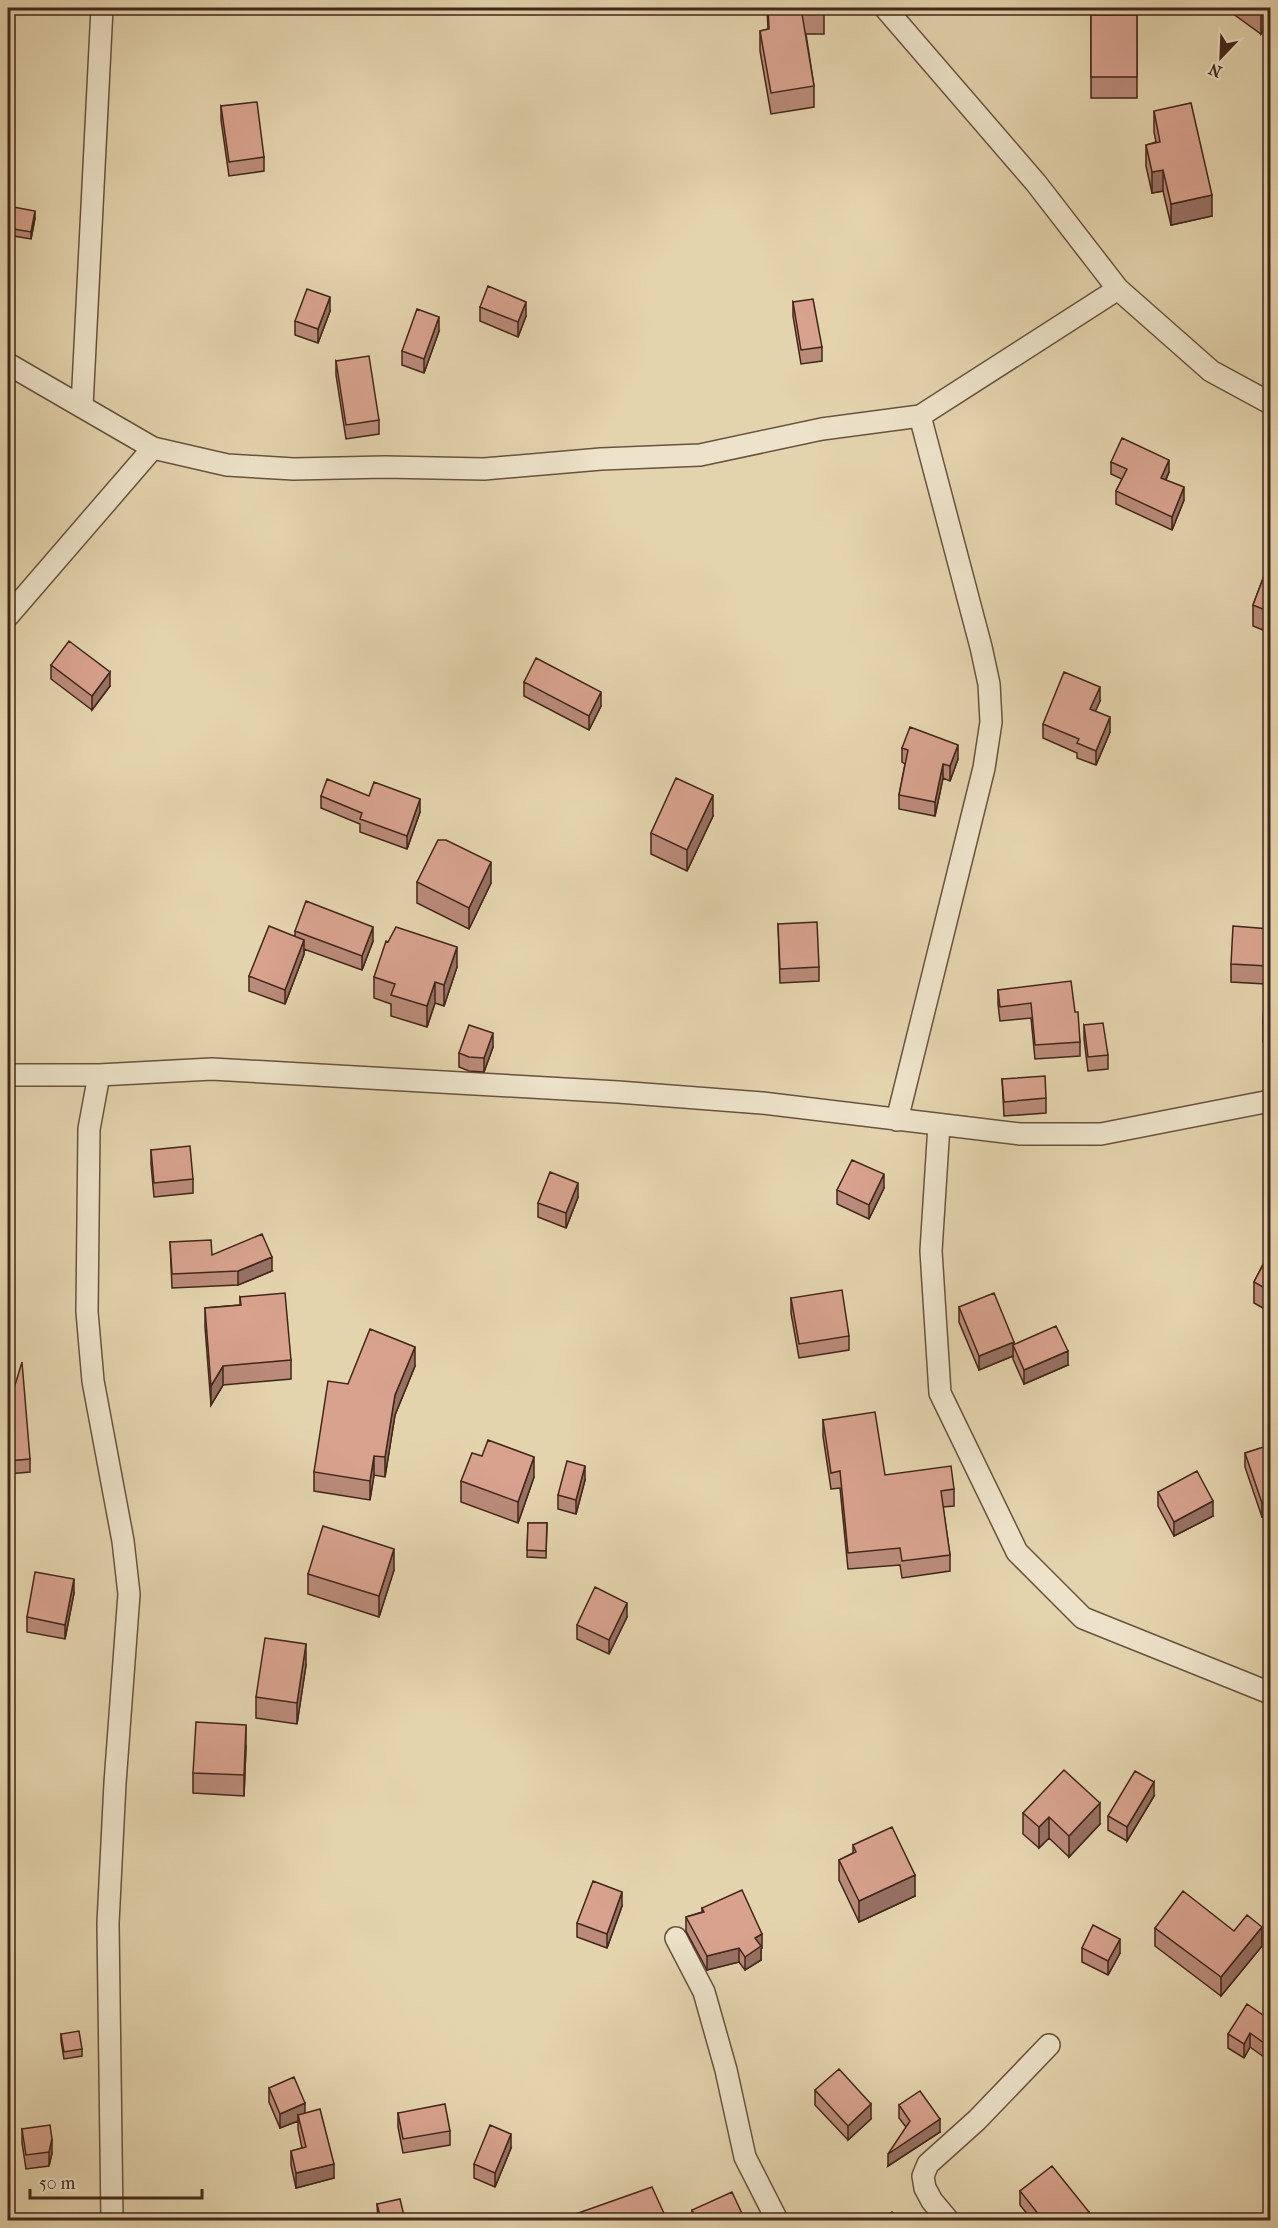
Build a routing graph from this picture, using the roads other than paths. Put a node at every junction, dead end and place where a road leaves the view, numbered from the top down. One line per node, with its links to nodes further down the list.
1 (102, 8): 6 (street)
2 (885, 8): 3 (street)
3 (1118, 289): 5 (street); 7 (street)
4 (8, 364): 6 (street)
5 (1270, 403)
6 (82, 406): 8 (street)
7 (920, 416): 8 (street); 13 (street)
8 (153, 447): 9 (street)
9 (8, 616)
10 (8, 1075): 11 (street)
11 (99, 1075): 13 (street); 18 (street)
12 (1270, 1101): 14 (street)
13 (897, 1120): 14 (street)
14 (939, 1125): 15 (street)
15 (1270, 1693)
16 (676, 1938): 19 (street)
17 (1049, 2045): 20 (street)
18 (112, 2220)
19 (777, 2220)
20 (948, 2220)

